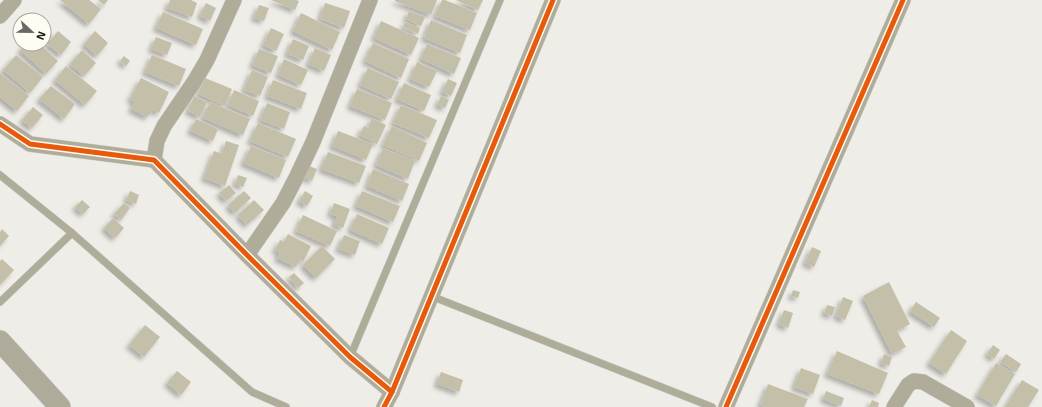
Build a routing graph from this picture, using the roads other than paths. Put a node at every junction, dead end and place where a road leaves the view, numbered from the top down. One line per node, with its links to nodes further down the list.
1 (14, 0): 7 (street)
2 (234, 0): 9 (street)
3 (370, 0): 12 (street)
4 (500, 0): 16 (lane)
5 (553, 0): 13 (street)
6 (903, 0): 22 (street)
7 (0, 16)
8 (0, 124): 9 (street)
9 (154, 160): 12 (street)
10 (0, 175): 11 (lane)
11 (72, 233): 14 (lane); 19 (lane)
12 (247, 255): 16 (street)
13 (431, 296): 17 (street); 21 (lane)
14 (0, 302)
15 (0, 341): 18 (main road)
16 (350, 357): 17 (street)
17 (392, 392): 20 (street)
18 (60, 407)
19 (286, 407)
20 (384, 407)
21 (712, 407)
22 (726, 407)
23 (894, 407): 24 (street)
24 (967, 407)

